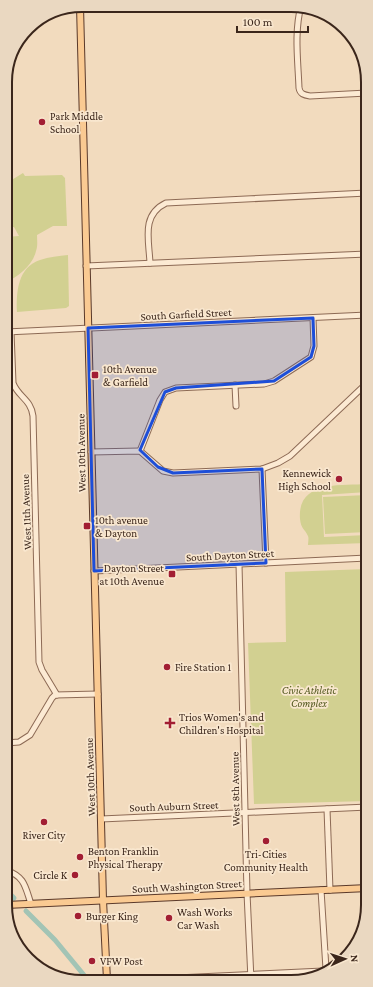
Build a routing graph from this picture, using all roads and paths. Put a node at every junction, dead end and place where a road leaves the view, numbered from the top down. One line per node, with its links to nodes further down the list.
1 (80, 12): 7 (main road, West 10th Avenue)
2 (299, 13): 3 (street)
3 (361, 94)
4 (361, 192): 6 (street)
5 (361, 254): 6 (street)
6 (150, 263): 7 (street)
7 (86, 266): 10 (main road, West 10th Avenue)
8 (361, 315): 9 (street, South Garfield Street)
9 (313, 318): 10 (street, South Garfield Street); 14 (street)
10 (88, 328): 11 (street, South Garfield Street); 18 (main road, West 10th Avenue)
11 (12, 332)
12 (12, 374): 13 (street)
13 (13, 385): 25 (street, West 11th Avenue)
14 (235, 385): 16 (street); 17 (street)
15 (361, 389): 19 (street)
16 (236, 406)
17 (140, 451): 18 (street); 19 (street)
18 (91, 452): 23 (main road, West 10th Avenue)
19 (262, 469): 21 (street)
20 (361, 558): 21 (street, South Dayton Street)
21 (266, 563): 22 (street, South Dayton Street)
22 (239, 564): 23 (street, South Dayton Street); 29 (street, West 8th Avenue)
23 (94, 571): 24 (main road, West 10th Avenue)
24 (98, 694): 25 (street); 30 (main road, West 10th Avenue)
25 (57, 695): 26 (street)
26 (12, 743)
27 (361, 807): 28 (street, South Auburn Street)
28 (327, 809): 29 (street, South Auburn Street); 34 (street)
29 (245, 813): 30 (street, South Auburn Street); 35 (street, West 8th Avenue)
30 (101, 819): 36 (main road, West 10th Avenue)
31 (12, 872): 37 (street)
32 (361, 888): 34 (main road, South Washington Street)
33 (321, 890): 34 (main road, South Washington Street); 35 (main road, South Washington Street); 39 (street)
34 (330, 890)
35 (247, 893): 36 (main road, South Washington Street); 41 (street, West 8th Avenue)
36 (103, 900): 37 (main road, South Washington Street); 42 (main road, West 10th Avenue)
37 (30, 904): 38 (main road, South Washington Street)
38 (12, 905)
39 (325, 953)
40 (314, 971): 41 (street)
41 (251, 974): 43 (street)
42 (107, 975)
43 (232, 975)

